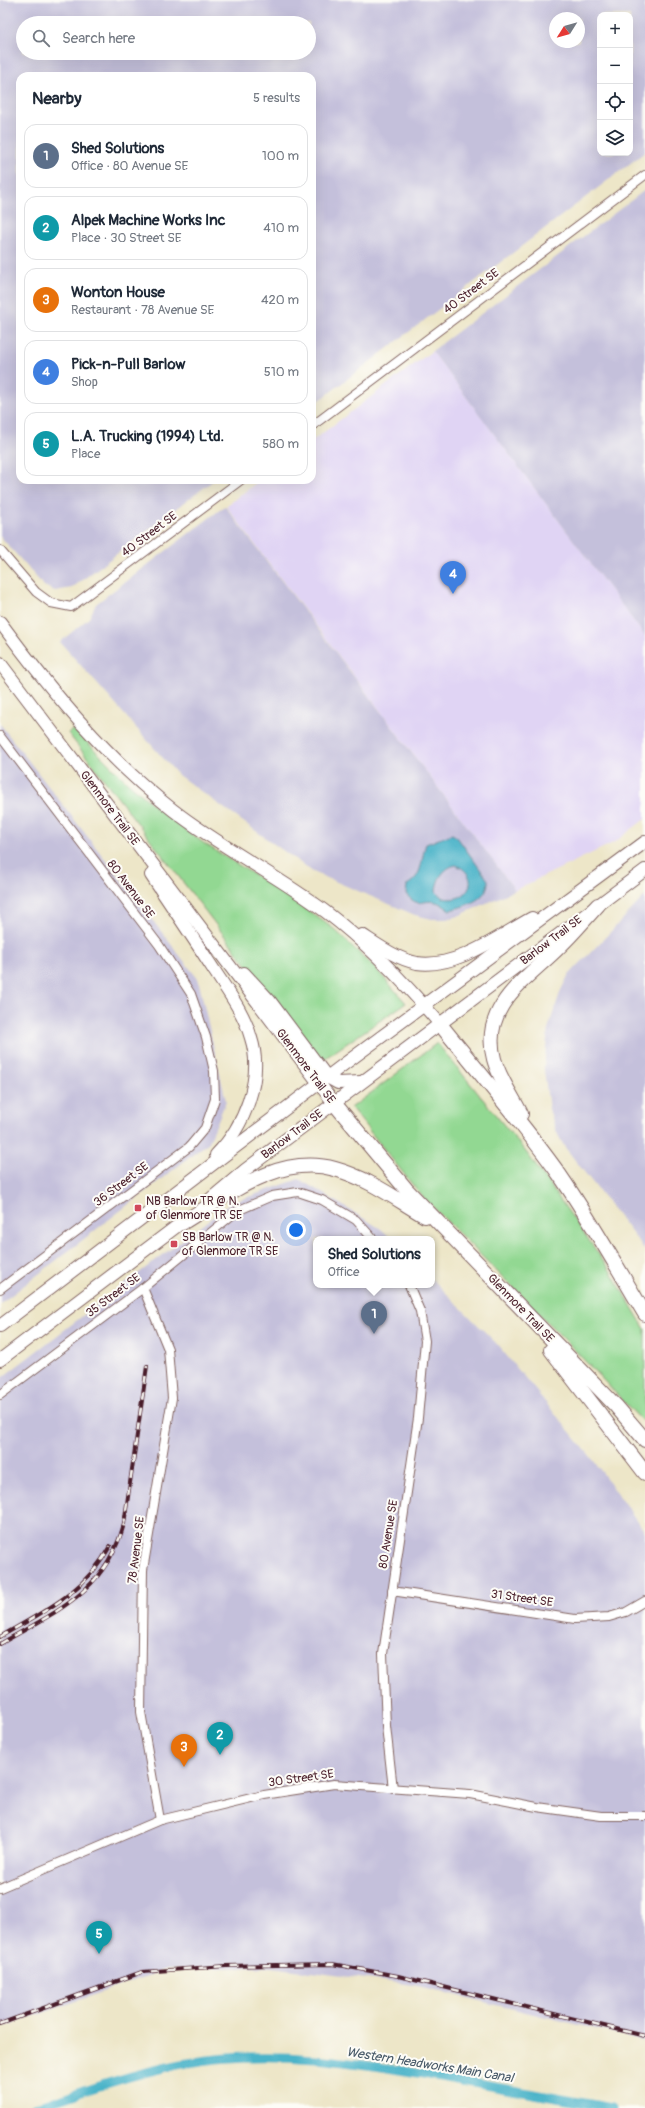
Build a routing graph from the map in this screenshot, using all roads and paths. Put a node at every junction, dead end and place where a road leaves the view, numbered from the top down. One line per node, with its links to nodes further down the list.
1 (645, 174): 2 (street, 40 Street SE)
2 (316, 423)
3 (236, 484): 4 (street, 40 Street SE)
4 (0, 550)
5 (0, 622): 13 (main road)
6 (0, 663): 8 (main road, Glenmore Trail SE)
7 (1, 740): 16 (street, 80 Avenue SE)
8 (129, 834): 17 (main road, Glenmore Trail SE); 21 (main road)
9 (645, 842): 11 (main road, Barlow Trail SE)
10 (645, 870): 12 (main road, Barlow Trail SE)
11 (573, 896): 13 (main road); 14 (main road, Barlow Trail SE)
12 (598, 905): 15 (main road, Barlow Trail SE); 20 (highway)
13 (326, 912): 14 (main road)
14 (424, 1006): 15 (main road); 17 (main road, Barlow Trail SE)
15 (440, 1024): 18 (main road, Barlow Trail SE); 20 (highway)
16 (214, 1071): 28 (street, 36 Street SE)
17 (323, 1080): 18 (main road); 19 (main road, Glenmore Trail SE); 21 (main road, Barlow Trail SE)
18 (362, 1082): 19 (main road, Barlow Trail SE)
19 (334, 1103): 22 (main road, Barlow Trail SE); 23 (highway, Glenmore Trail SE)
20 (540, 1147): 25 (highway)
21 (188, 1183): 32 (main road, Barlow Trail SE)
22 (182, 1223): 23 (highway); 33 (main road, Barlow Trail SE)
23 (441, 1226): 29 (highway, Glenmore Trail SE)
24 (370, 1236): 26 (street, 35 Street SE)
25 (604, 1243): 30 (highway); 31 (highway)
26 (143, 1288): 34 (street, 35 Street SE); 41 (street, 78 Avenue SE)
27 (410, 1288): 37 (street, 80 Avenue SE)
28 (0, 1289)
29 (507, 1294): 35 (highway, Glenmore Trail SE); 36 (highway)
30 (645, 1304)
31 (645, 1314)
32 (0, 1326)
33 (0, 1360)
34 (0, 1395)
35 (645, 1440)
36 (645, 1472)
37 (392, 1591): 38 (street, 31 Street SE); 39 (street, 80 Avenue SE)
38 (645, 1601)
39 (393, 1789): 40 (street, 30 Street SE); 41 (street, 30 Street SE)
40 (645, 1816)
41 (160, 1820): 42 (street, 30 Street SE)
42 (0, 1888)

